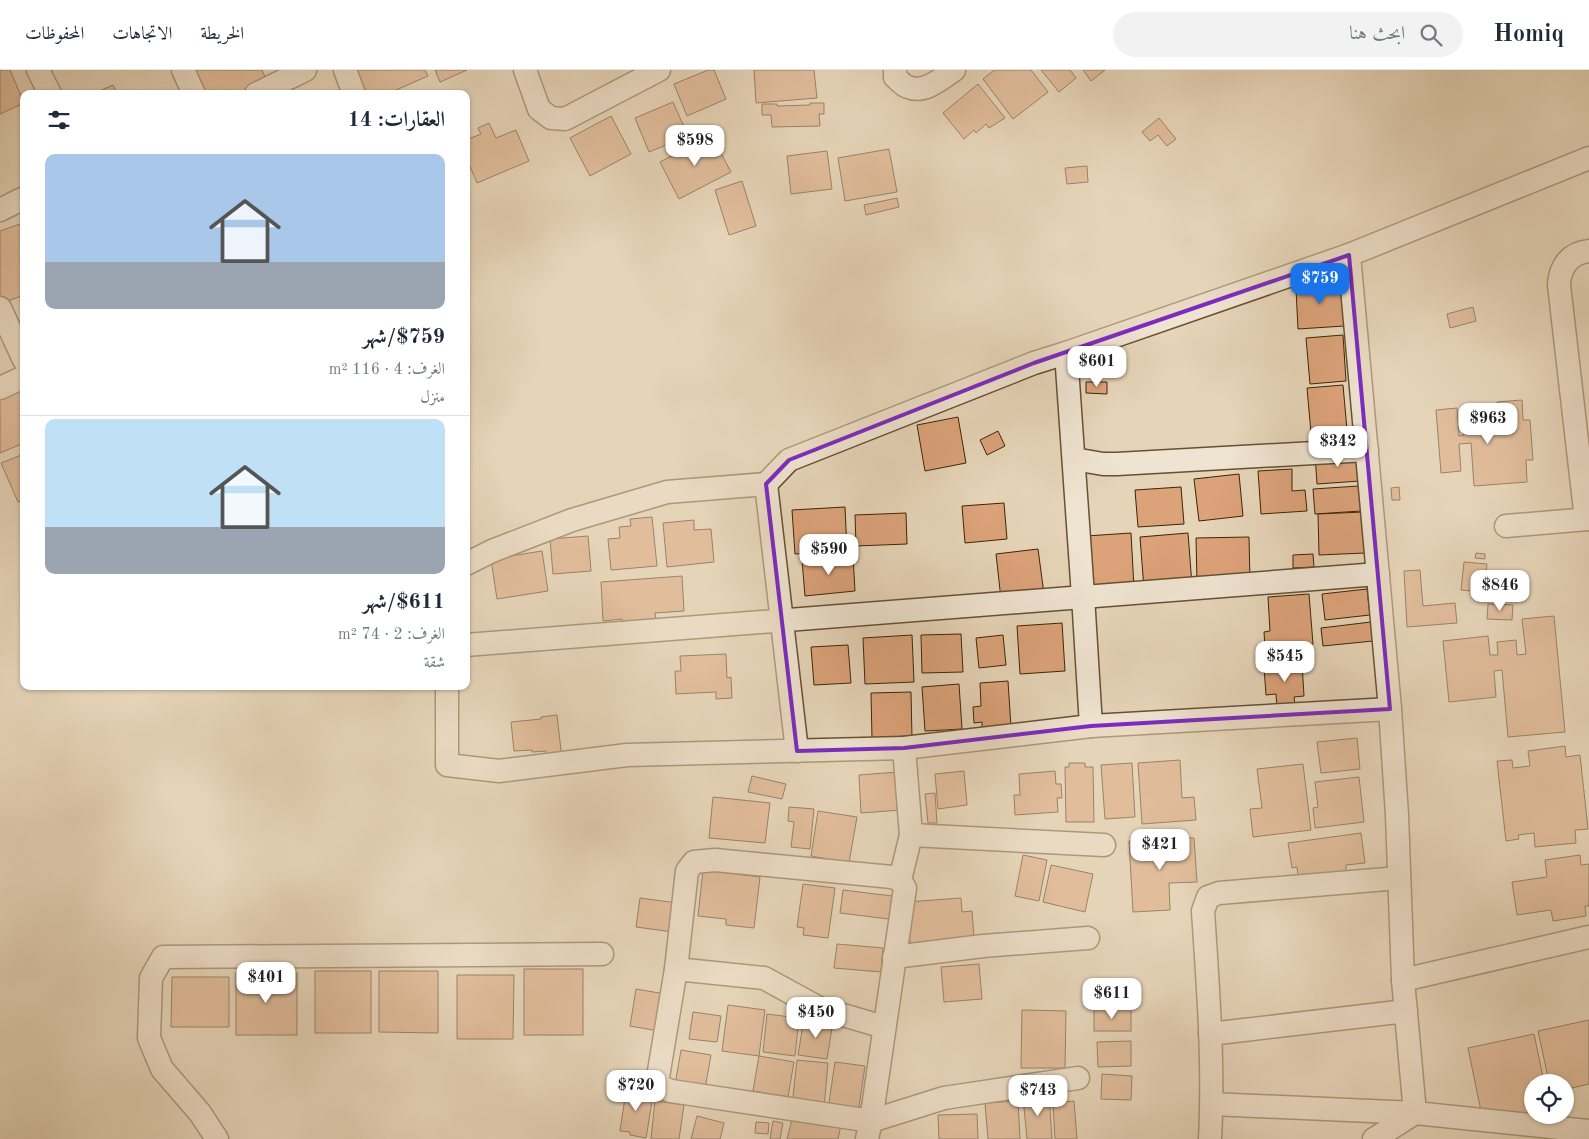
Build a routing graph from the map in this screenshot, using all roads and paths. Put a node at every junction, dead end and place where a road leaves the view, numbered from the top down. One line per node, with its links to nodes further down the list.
1 (38, 70): 9 (street)
2 (182, 70): 10 (street)
3 (305, 70): 11 (street)
4 (345, 70): 12 (street)
5 (525, 70): 6 (street)
6 (659, 70)
7 (895, 70): 8 (street)
8 (954, 70)
9 (48, 90)
10 (192, 90)
11 (264, 90)
12 (352, 90)
13 (1589, 158): 17 (street)
14 (20, 200): 15 (street)
15 (0, 210)
16 (1589, 251): 26 (street)
17 (1349, 255): 20 (street); 23 (street)
18 (0, 308): 19 (street)
19 (20, 351)
20 (1066, 353): 24 (street); 25 (street)
21 (20, 378): 22 (street)
22 (0, 388)
23 (1367, 450): 24 (street); 29 (street)
24 (1074, 459): 30 (street)
25 (766, 484): 28 (street); 31 (street)
26 (1587, 519): 27 (street)
27 (1506, 526)
28 (470, 562)
29 (1378, 574): 30 (street); 34 (street)
30 (1083, 596): 31 (street); 35 (street)
31 (782, 620): 32 (street); 37 (street)
32 (470, 645)
33 (447, 690): 37 (street)
34 (1390, 709): 35 (street); 40 (street)
35 (1090, 726): 36 (street)
36 (904, 748): 37 (street); 38 (street)
37 (797, 751)
38 (911, 835): 39 (street); 41 (street)
39 (1104, 845)
40 (1399, 878): 47 (street); 50 (street)
41 (900, 880): 45 (street); 46 (street)
42 (1589, 937): 47 (street)
43 (1088, 938): 45 (street)
44 (602, 954): 56 (street)
45 (894, 957): 49 (street)
46 (676, 969): 49 (street); 54 (street)
47 (1403, 980): 48 (street)
48 (1406, 1011): 50 (street); 53 (street)
49 (884, 1027): 54 (street)
50 (1210, 1034): 52 (street)
51 (1078, 1078): 54 (street)
52 (1212, 1104): 53 (street); 57 (street)
53 (1415, 1113): 55 (street); 58 (street)
54 (869, 1130)
55 (1589, 1131)
56 (217, 1139)
57 (1210, 1139)
58 (1374, 1139)

